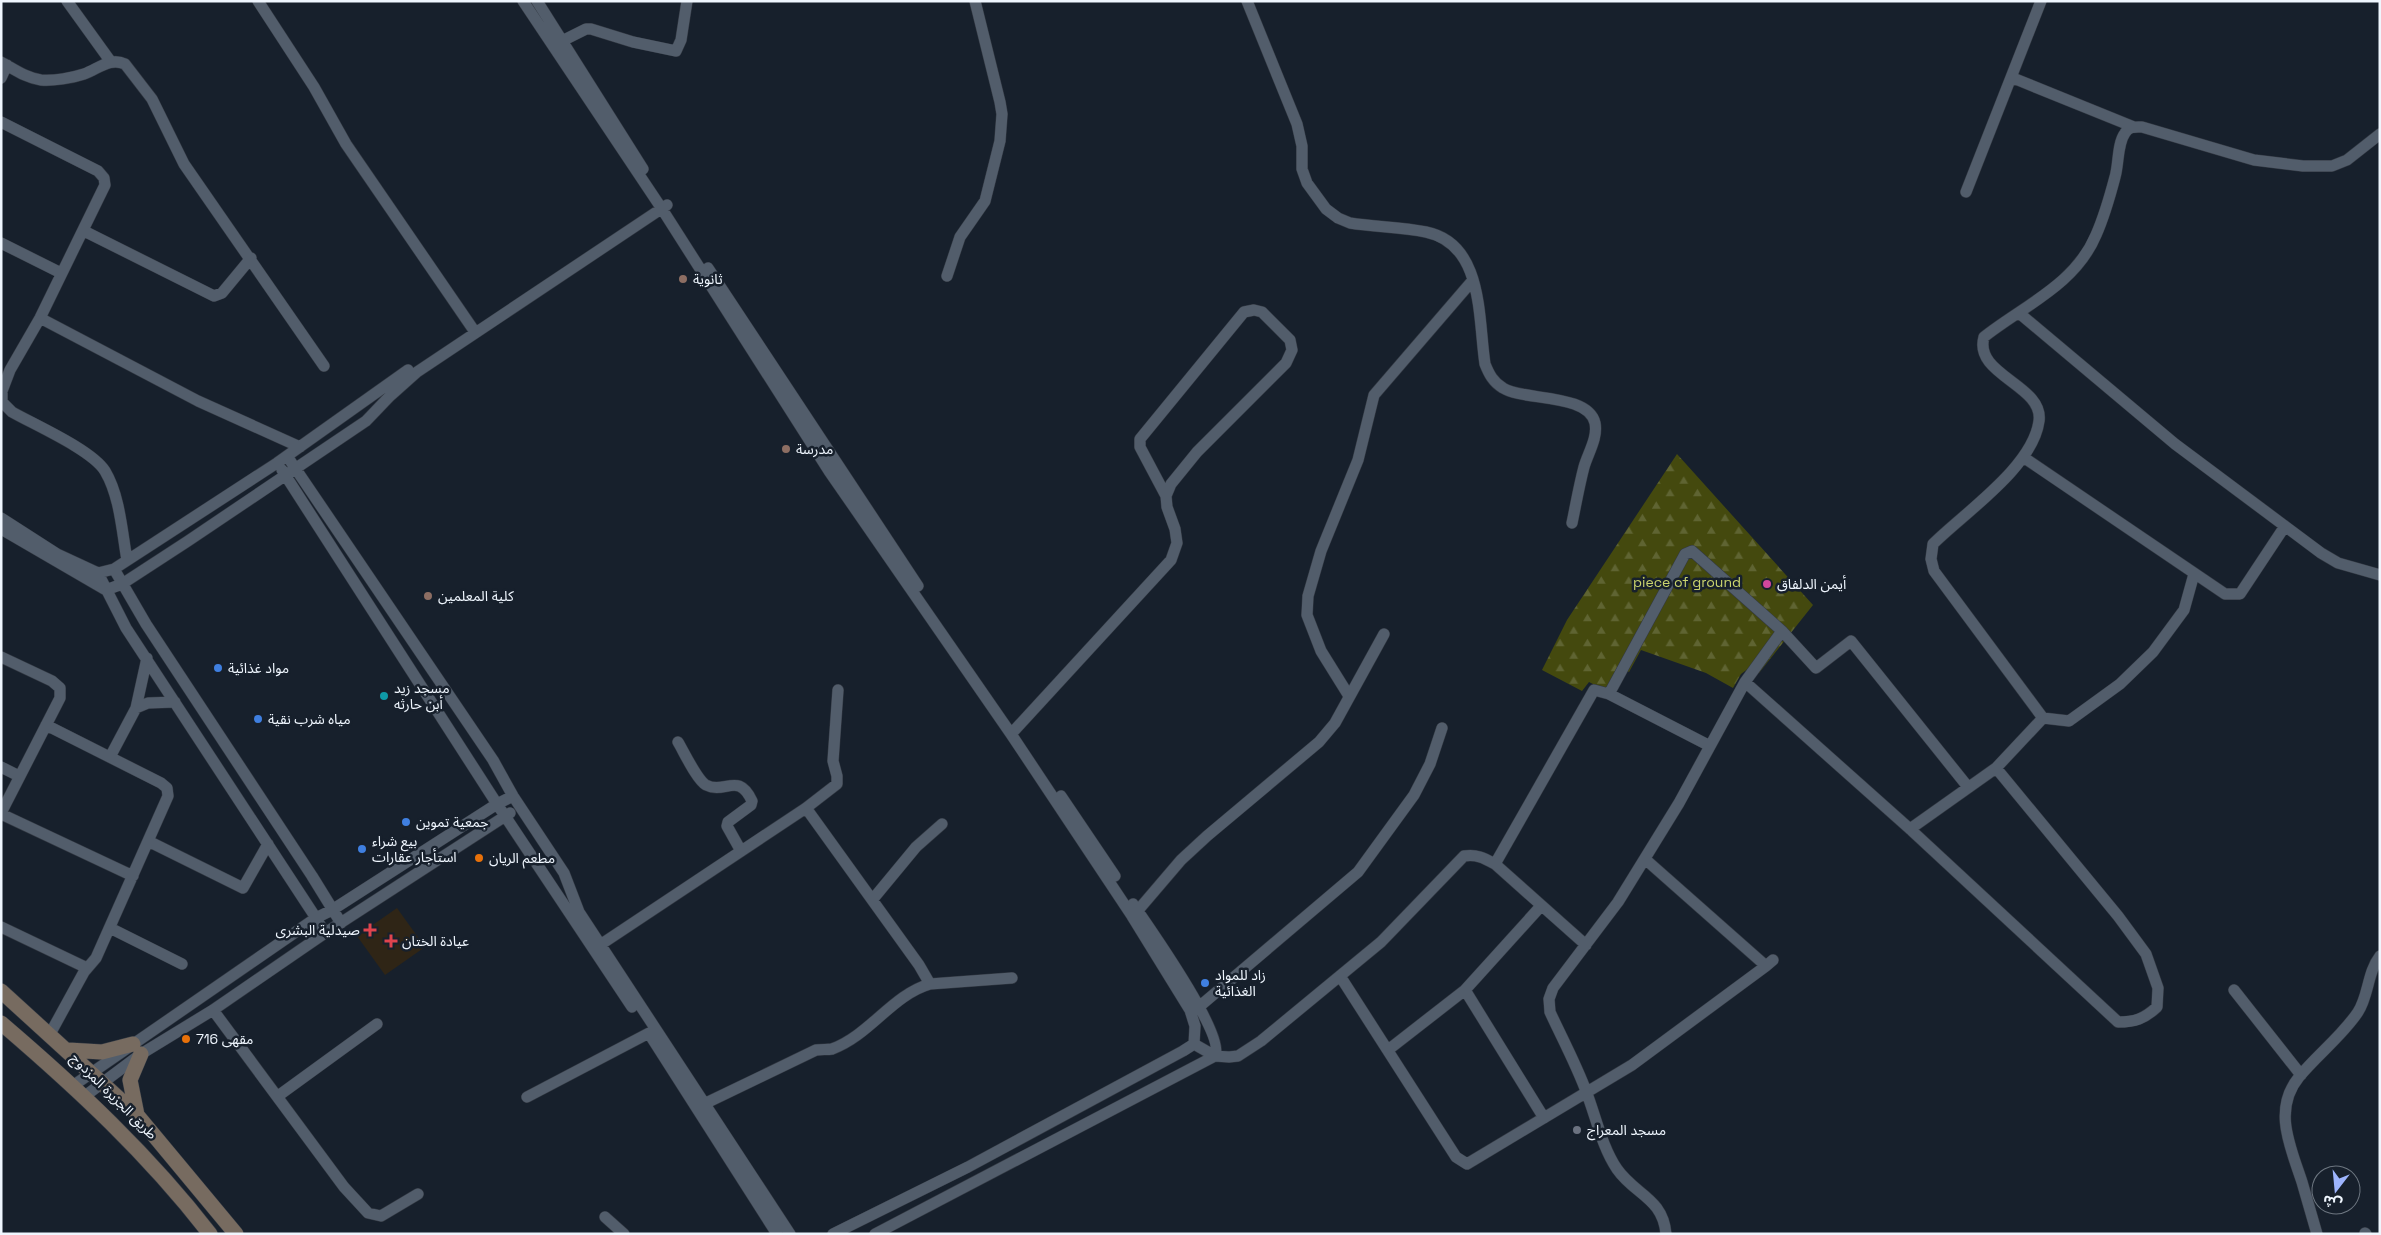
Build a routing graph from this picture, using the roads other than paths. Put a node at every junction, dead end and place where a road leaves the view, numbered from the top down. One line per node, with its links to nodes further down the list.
1 (67, 1): 10 (street)
2 (258, 1): 27 (street)
3 (523, 1): 9 (street)
4 (537, 1): 9 (street)
5 (687, 1): 9 (street)
6 (974, 1): 23 (street)
7 (1247, 1): 24 (street)
8 (2042, 1): 13 (street)
9 (556, 44): 18 (street)
10 (112, 62): 11 (street); 21 (street)
11 (4, 64): 12 (street)
12 (1, 78)
13 (2013, 78): 15 (street); 17 (street)
14 (1, 122): 19 (street)
15 (2134, 127): 16 (street); 25 (street)
16 (2380, 134)
17 (1966, 192)
18 (662, 204): 27 (street); 61 (street)
19 (84, 231): 21 (street); 22 (street)
20 (1, 244): 22 (street)
21 (250, 258): 28 (street)
22 (61, 274): 26 (street)
23 (947, 276)
24 (1473, 280): 38 (street); 55 (street)
25 (2019, 313): 32 (street); 39 (street)
26 (40, 318): 29 (street); 30 (street)
27 (473, 329): 30 (street); 34 (street)
28 (324, 366)
29 (6, 368): 41 (street)
30 (300, 447): 31 (street)
31 (287, 456): 33 (street); 34 (street)
32 (2023, 457): 44 (street); 58 (street)
33 (277, 463): 35 (street); 41 (street)
34 (296, 468): 35 (street); 69 (street)
35 (286, 475): 46 (street); 70 (street)
36 (1166, 496): 36 (street); 61 (street)
37 (1, 518): 43 (street)
38 (1572, 523)
39 (2285, 526): 44 (street); 45 (street)
40 (1, 528): 47 (street)
41 (127, 560): 42 (street)
42 (114, 569): 43 (street); 46 (street)
43 (98, 573): 47 (street)
44 (2194, 574): 58 (street)
45 (2380, 575)
46 (122, 584): 47 (street); 85 (street)
47 (106, 590): 51 (street)
48 (1782, 631): 52 (street); 54 (street); 68 (street)
49 (1384, 634): 55 (street)
50 (1, 657): 59 (street)
51 (147, 658): 56 (street); 57 (street)
52 (1745, 682): 63 (street); 76 (street)
53 (838, 690): 72 (street)
54 (1609, 694): 63 (street); 81 (street)
55 (1348, 696): 86 (street)
56 (175, 702): 57 (street); 78 (street)
57 (136, 708): 64 (street)
58 (2043, 718): 66 (street)
59 (46, 725): 64 (street); 67 (street)
60 (1442, 728): 103 (street)
61 (1013, 731): 86 (street)
62 (678, 742): 79 (street)
63 (1710, 746): 80 (street)
64 (110, 757): 77 (street)
65 (1, 768): 67 (street)
66 (1996, 768): 68 (street); 76 (street)
67 (19, 776): 73 (street)
68 (1968, 787): 76 (street)
69 (513, 796): 70 (street); 71 (street)
70 (497, 804): 74 (street); 85 (street)
71 (520, 807): 74 (street); 93 (street)
72 (806, 808): 79 (street); 83 (street)
73 (1, 813): 82 (street)
74 (505, 816): 88 (street); 93 (street)
75 (942, 824): 83 (street)
76 (1910, 829)
77 (148, 841): 78 (street); 82 (street)
78 (268, 844): 87 (street)
79 (741, 851): 93 (street)
80 (1644, 859): 92 (street); 118 (street)
81 (1495, 864): 84 (street); 97 (street)
82 (133, 876): 90 (street)
83 (873, 899): 99 (street)
84 (1542, 906): 92 (street); 100 (street)
85 (332, 910): 87 (street); 88 (street)
86 (1135, 913): 103 (street); 109 (street)
87 (316, 918): 91 (street); 110 (street)
88 (341, 923): 91 (street)
89 (1, 928): 96 (street)
90 (110, 928): 95 (street); 96 (street)
91 (325, 933): 104 (street)
92 (1586, 945): 118 (street)
93 (596, 947): 107 (street); 122 (street)
94 (2380, 956): 115 (street)
95 (182, 964)
96 (87, 968): 108 (street)
97 (1340, 976): 112 (street); 113 (street)
98 (1012, 978): 99 (street)
99 (930, 984): 122 (street)
100 (1465, 990): 112 (street); 124 (street)
101 (2234, 990): 115 (street)
102 (1, 991): 108 (main road, طريق الجزيرة المزدوج)
103 (1200, 1006): 113 (street)
104 (213, 1010): 110 (street); 120 (street)
105 (1, 1023): 117 (main road, طريق الجزيرة المزدوج)
106 (377, 1024): 120 (street)
107 (649, 1033): 121 (street); 132 (street)
108 (50, 1034): 111 (main road, طريق الجزيرة المزدوج)
109 (1194, 1044): 113 (street); 134 (street)
110 (137, 1049): 111 (main road); 114 (street); 116 (street); 123 (main road)
111 (68, 1050): 114 (main road, طريق الجزيرة المزدوج)
112 (1388, 1050): 124 (street)
113 (1216, 1056): 135 (street)
114 (92, 1072): 116 (main road, طريق الجزيرة المزدوج); 117 (street)
115 (2300, 1075): 137 (street)
116 (103, 1083): 119 (street); 123 (main road, طريق الجزيرة المزدوج)
117 (74, 1085): 119 (main road, طريق الجزيرة المزدوج)
118 (1587, 1092): 124 (street); 136 (street)
119 (85, 1096): 126 (main road, طريق الجزيرة المزدوج)
120 (278, 1096): 125 (street)
121 (527, 1098)
122 (704, 1104): 133 (street)
123 (137, 1115): 130 (main road, طريق الجزيرة المزدوج)
124 (1544, 1118)
125 (418, 1194)
126 (194, 1213): 128 (street); 129 (main road, طريق الجزيرة المزدوج)
127 (605, 1216): 131 (street)
128 (199, 1234)
129 (210, 1234)
130 (236, 1234)
131 (624, 1234)
132 (777, 1234)
133 (790, 1234)
134 (832, 1234)
135 (875, 1234)
136 (1666, 1234)
137 (2317, 1234)

